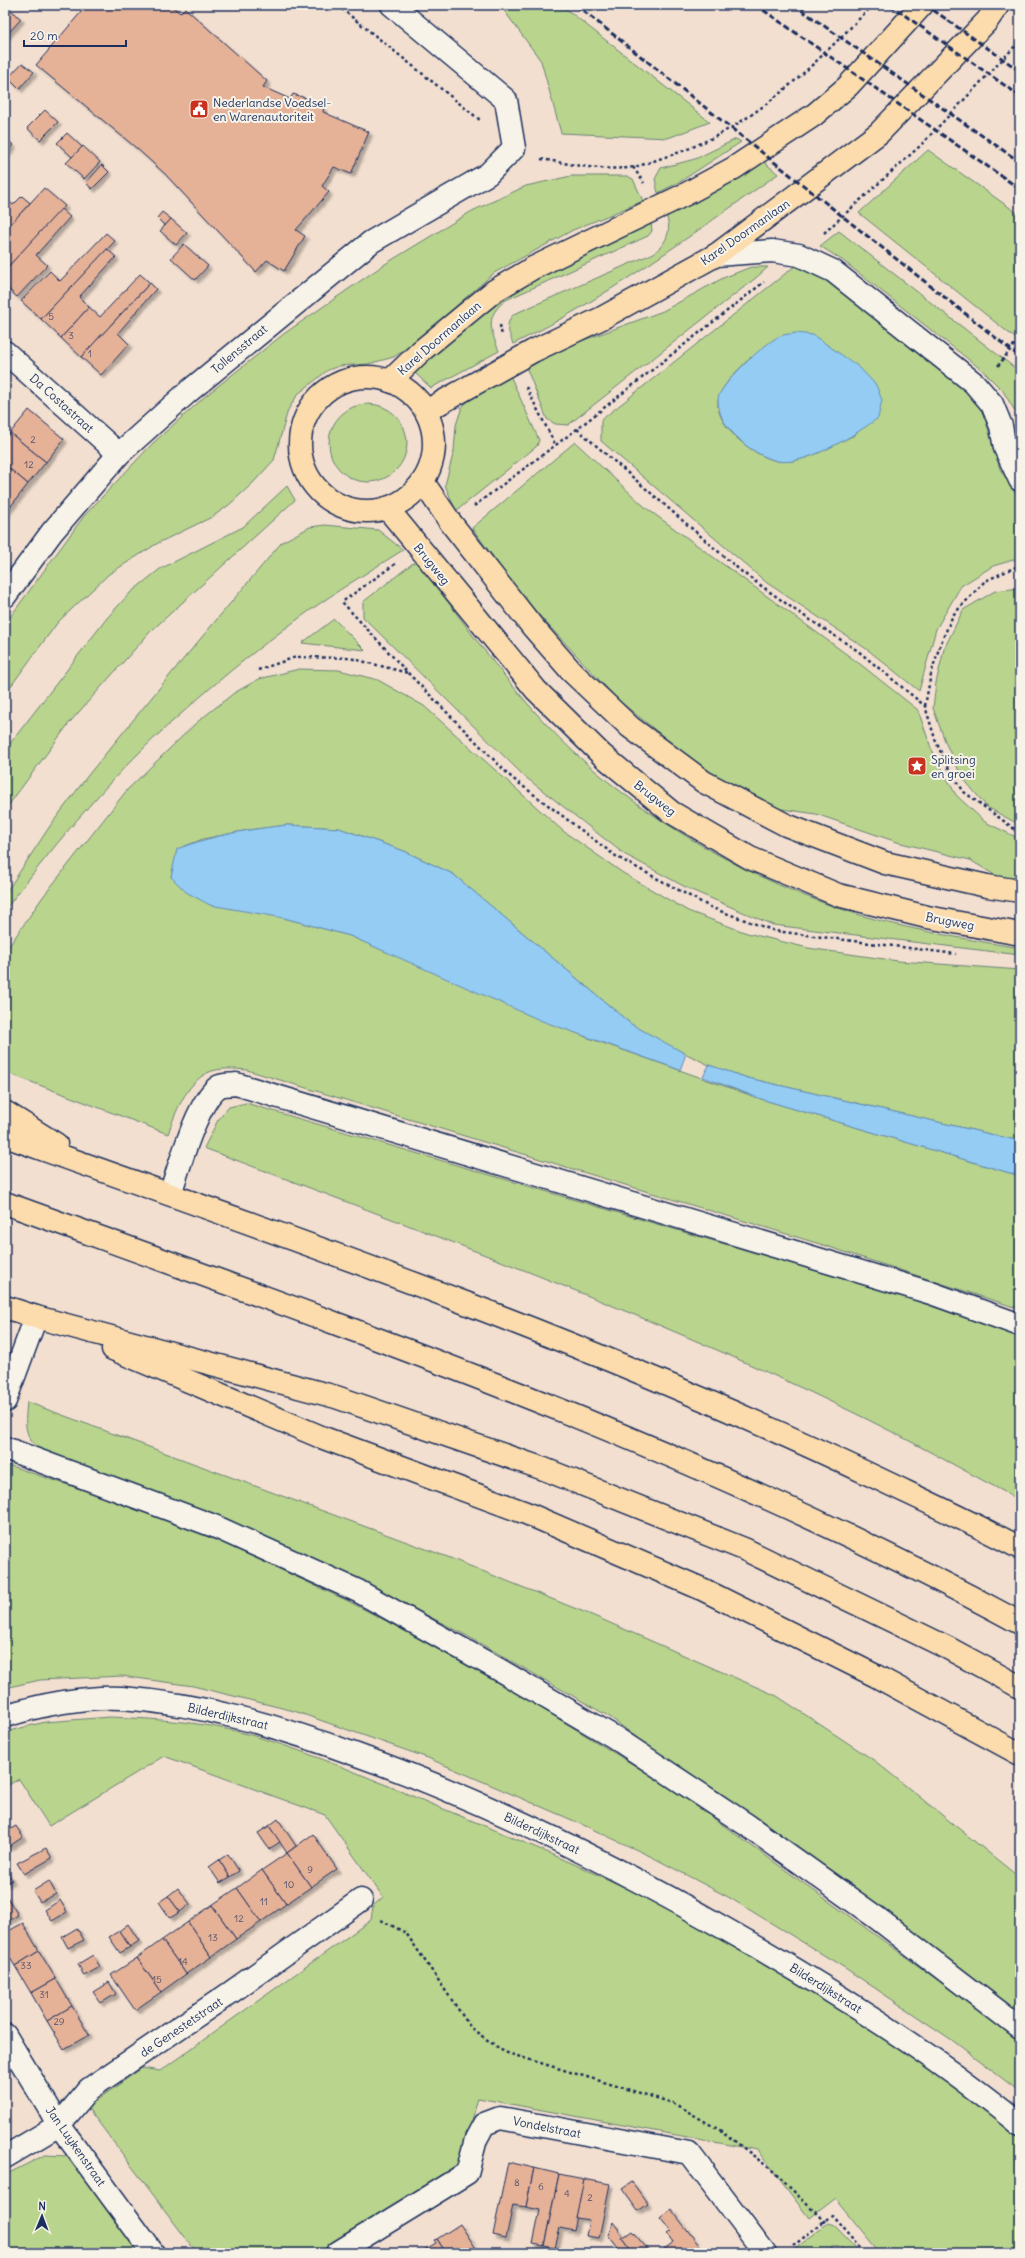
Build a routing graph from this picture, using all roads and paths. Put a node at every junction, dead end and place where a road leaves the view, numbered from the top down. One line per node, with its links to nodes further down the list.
1 (392, 5): 13 (street, Tollensstraat)
2 (873, 5): 5 (path)
3 (922, 5): 10 (main road, Karel Doormanlaan)
4 (998, 5): 6 (main road, Karel Doormanlaan)
5 (633, 167)
6 (716, 255): 11 (main road, Karel Doormanlaan); 14 (street)
7 (1020, 337): 9 (path)
8 (5, 352): 13 (street, Da Costastraat)
9 (1001, 363)
10 (390, 381): 11 (main road); 16 (main road)
11 (426, 411): 15 (main road)
12 (555, 444): 21 (path)
13 (119, 454): 18 (street, Tollensstraat)
14 (1020, 480)
15 (423, 482): 16 (main road); 23 (main road)
16 (388, 508): 24 (main road, Brugweg)
17 (1020, 565): 21 (path)
18 (5, 596)
19 (258, 670): 20 (path)
20 (408, 673)
21 (926, 706): 22 (path)
22 (1020, 833)
23 (1020, 891)
24 (1020, 934)
25 (5, 1112): 27 (main road)
26 (5, 1136): 27 (main road)
27 (93, 1167): 28 (main road)
28 (170, 1194): 32 (street); 35 (main road)
29 (5, 1203): 36 (main road)
30 (5, 1307): 31 (main road)
31 (36, 1317): 33 (street); 37 (main road); 39 (main road)
32 (1020, 1325)
33 (5, 1401)
34 (5, 1448): 41 (street)
35 (1020, 1548)
36 (1020, 1623)
37 (1020, 1687)
38 (5, 1716): 44 (street, Bilderdijkstraat)
39 (1020, 1754)
40 (361, 1900): 43 (street, de Genestetstraat); 46 (path)
41 (1020, 2028)
42 (5, 2035): 43 (street, Jan Luykenstraat)
43 (59, 2125): 45 (street, de Genestetstraat); 48 (street, Jan Luykenstraat)
44 (1020, 2125)
45 (5, 2157)
46 (824, 2222): 47 (path); 51 (path)
47 (790, 2248)
48 (153, 2253)
49 (337, 2253): 50 (street, Vondelstraat)
50 (765, 2253)
51 (865, 2253)

